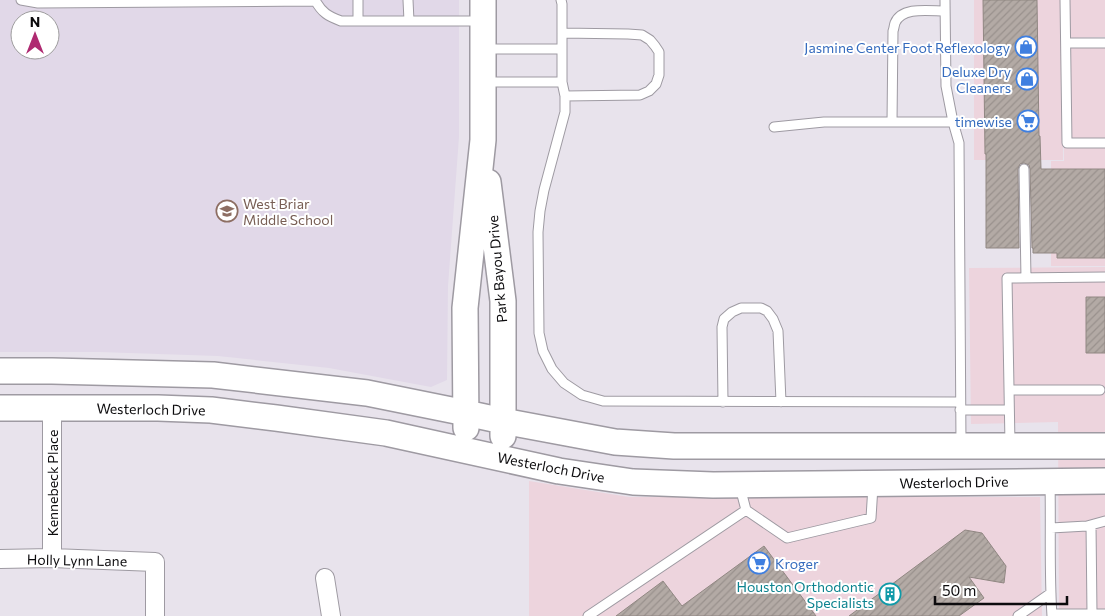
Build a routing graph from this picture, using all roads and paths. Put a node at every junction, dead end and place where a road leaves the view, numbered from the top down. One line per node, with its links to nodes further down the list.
1 (21, 0): 2 (lane)
2 (315, 0): 10 (lane)
3 (358, 0): 10 (lane)
4 (408, 0): 11 (lane)
5 (561, 0): 12 (lane)
6 (945, 0): 9 (lane)
7 (1065, 0): 13 (lane)
8 (483, 11): 11 (lane); 15 (street, Park Bayou Drive)
9 (945, 11): 20 (lane); 21 (lane)
10 (358, 21): 11 (lane)
11 (408, 21)
12 (562, 33): 16 (lane); 19 (lane)
13 (1066, 43): 14 (lane); 24 (lane)
14 (1105, 43)
15 (483, 49): 16 (lane); 17 (street, Park Bayou Drive)
16 (562, 49): 18 (lane)
17 (483, 82): 18 (lane); 23 (street, Park Bayou Drive)
18 (562, 82): 19 (lane)
19 (565, 96): 32 (lane)
20 (892, 122): 21 (lane); 22 (lane)
21 (954, 122): 34 (lane)
22 (774, 127)
23 (483, 140): 39 (street, Park Bayou Drive); 40 (street, Park Bayou Drive)
24 (1105, 143)
25 (1024, 170): 27 (lane)
26 (1105, 277): 27 (lane)
27 (1026, 278): 30 (lane)
28 (0, 371): 29 (street)
29 (213, 375): 37 (street); 39 (street)
30 (1009, 390): 31 (lane); 38 (lane)
31 (1100, 390)
32 (723, 402): 33 (lane); 33 (lane)
33 (781, 402): 34 (lane)
34 (960, 406): 38 (lane); 42 (lane)
35 (0, 408): 36 (street, Westerloch Drive)
36 (52, 408): 37 (street, Westerloch Drive); 56 (street, Kennebeck Place)
37 (211, 410): 45 (street, Westerloch Drive)
38 (1009, 410): 43 (lane)
39 (466, 413): 40 (street); 45 (street, Park Bayou Drive)
40 (503, 422): 41 (street); 46 (street, Park Bayou Drive)
41 (738, 446): 42 (street); 51 (street)
42 (961, 446): 43 (street); 48 (street)
43 (1010, 446): 44 (street)
44 (1105, 446)
45 (466, 450): 46 (street, Westerloch Drive)
46 (503, 459): 51 (street, Westerloch Drive)
47 (1105, 481): 49 (street, Westerloch Drive)
48 (961, 482): 49 (street, Westerloch Drive); 50 (street, Westerloch Drive)
49 (1050, 482): 55 (lane)
50 (873, 483): 51 (street, Westerloch Drive); 52 (lane)
51 (740, 485): 52 (lane)
52 (746, 510): 65 (lane)
53 (1105, 521): 54 (lane)
54 (1091, 525): 55 (lane); 60 (lane)
55 (1051, 528): 59 (lane)
56 (52, 558): 57 (street, Holly Lynn Lane); 63 (street, Holly Lynn Lane)
57 (0, 559)
58 (324, 578): 64 (street)
59 (1050, 593): 62 (lane); 66 (lane)
60 (1092, 614): 61 (lane); 62 (lane)
61 (1105, 614)
62 (1052, 615)
63 (155, 616)
64 (331, 616)
65 (588, 616)
66 (1018, 616)

